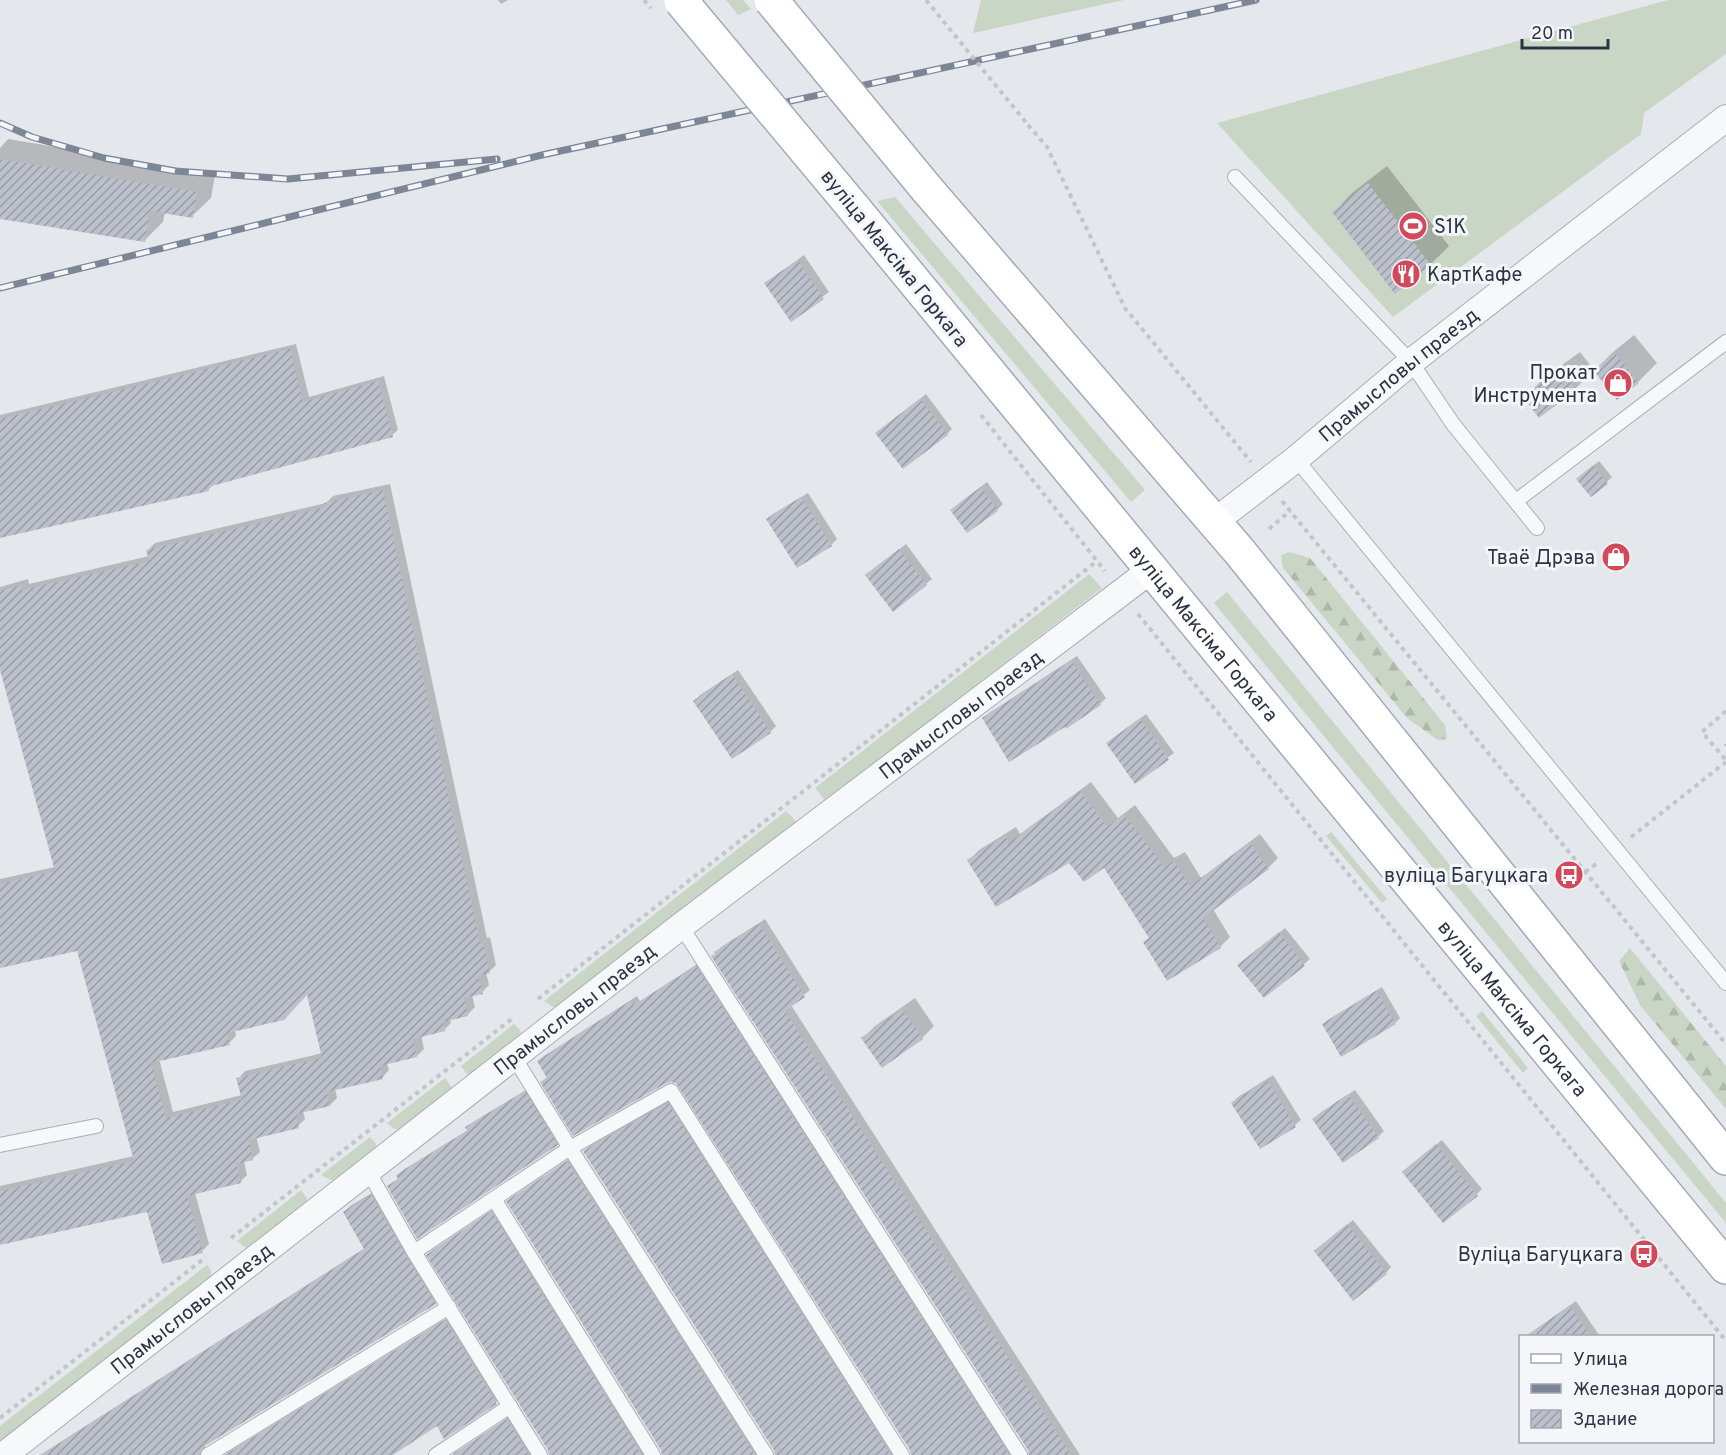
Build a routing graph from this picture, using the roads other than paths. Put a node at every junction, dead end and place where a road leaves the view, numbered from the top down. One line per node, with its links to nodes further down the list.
1 (771, 0): 9 (main road, bridge)
2 (681, 1): 11 (main road, вуліца Максіма Горкага, bridge)
3 (1726, 118): 6 (street, Прамысловы праезд)
4 (1235, 177): 6 (lane)
5 (1726, 342): 8 (lane)
6 (1411, 362): 7 (street, Прамысловы праезд); 8 (lane)
7 (1296, 459): 9 (street, Прамысловы праезд); 13 (lane)
8 (1516, 501): 10 (lane)
9 (1214, 522): 18 (main road)
10 (1538, 528)
11 (1151, 570): 12 (street, Прамысловы праезд); 22 (main road, вуліца Максіма Горкага)
12 (681, 927): 14 (street, Прамысловы праезд); 32 (lane)
13 (1726, 983)
14 (514, 1057): 17 (lane); 19 (street, Прамысловы праезд)
15 (96, 1126): 16 (lane)
16 (0, 1145)
17 (570, 1148): 20 (lane); 30 (lane); 31 (lane)
18 (1726, 1158)
19 (368, 1171): 21 (lane); 25 (street, Прамысловы праезд)
20 (494, 1199): 21 (lane); 29 (lane)
21 (414, 1252): 23 (lane)
22 (1726, 1268)
23 (449, 1307): 24 (lane); 26 (lane)
24 (510, 1406): 27 (lane); 28 (lane)
25 (4, 1455)
26 (208, 1455)
27 (436, 1455)
28 (540, 1455)
29 (653, 1455)
30 (766, 1455)
31 (902, 1455)
32 (1020, 1455)

